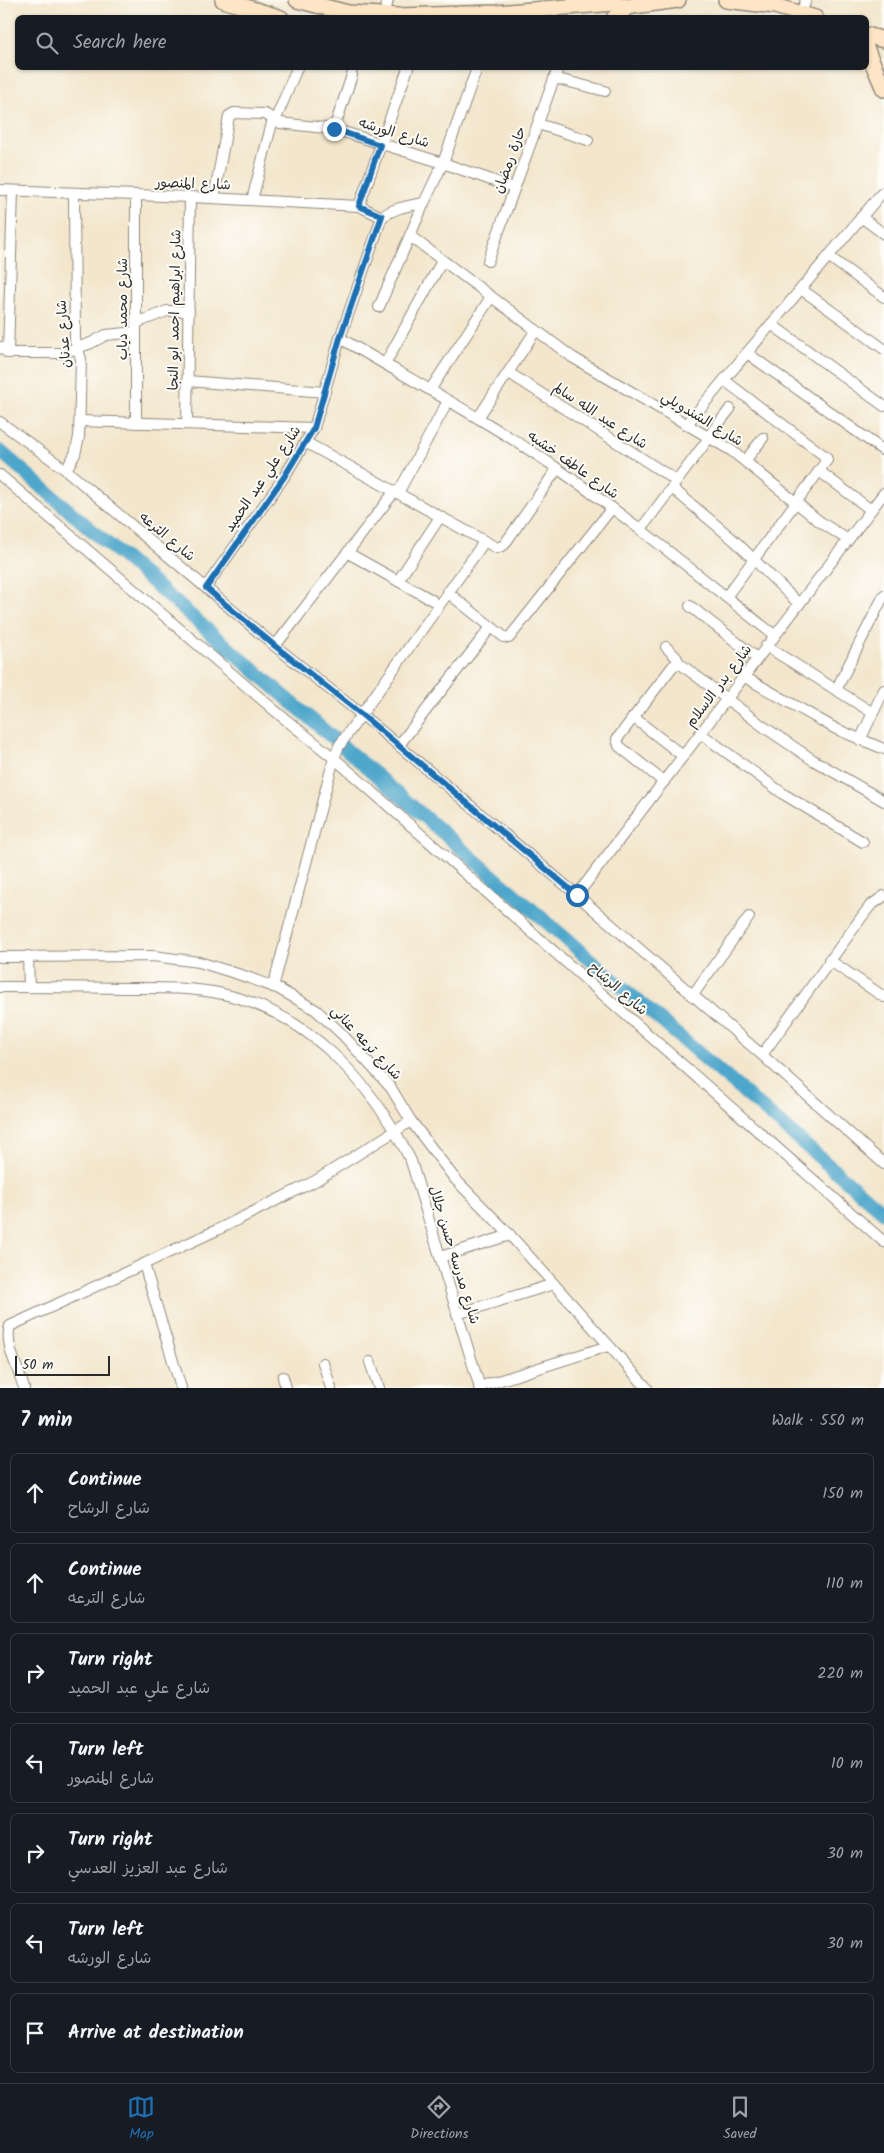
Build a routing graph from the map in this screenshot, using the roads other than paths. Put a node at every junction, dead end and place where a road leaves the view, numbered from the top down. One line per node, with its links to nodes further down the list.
1 (223, 0): 9 (main road)
2 (297, 0): 10 (main road)
3 (388, 0): 11 (street)
4 (678, 0): 7 (main road)
5 (726, 0): 6 (main road)
6 (748, 1): 8 (main road)
7 (626, 6): 12 (main road); 13 (main road)
8 (808, 10)
9 (271, 15)
10 (372, 15)
11 (384, 15)
12 (422, 15)
13 (620, 15)
14 (869, 36): 15 (main road)
15 (884, 40)
16 (869, 55): 23 (main road)
17 (295, 70): 25 (street)
18 (407, 70): 29 (street)
19 (475, 70): 30 (street)
20 (557, 70): 22 (street, حارة رمضان)
21 (352, 75): 27 (street)
22 (554, 78): 24 (street); 26 (street, حارة رمضان)
23 (884, 89)
24 (605, 91)
25 (274, 120): 27 (street, شارع الورشه); 38 (street, شارع الورشه); 39 (street)
26 (538, 124): 28 (street); 31 (street, حارة رمضان)
27 (334, 129): 29 (street, شارع الورشه)
28 (588, 140)
29 (380, 145): 30 (street, شارع الورشه); 41 (street)
30 (443, 163): 31 (street, شارع الورشه); 40 (street)
31 (514, 188): 48 (street, حارة رمضان)
32 (0, 190): 33 (street, شارع المنصور)
33 (13, 191): 35 (street, شارع المنصور); 60 (street)
34 (883, 193): 43 (street)
35 (74, 194): 36 (street, شارع المنصور); 58 (street, شارع عدنان)
36 (136, 196): 37 (street, شارع المنصور); 55 (street, شارع محمد دياب)
37 (190, 197): 38 (street, شارع المنصور); 53 (street, شارع ابراهيم احمد ابو النجا)
38 (214, 198): 39 (street, شارع المنصور)
39 (252, 200): 41 (street, شارع المنصور)
40 (424, 203): 42 (street); 45 (street)
41 (359, 206): 42 (street, شارع المنصور)
42 (382, 216): 57 (street, شارع علي عبد الحميد)
43 (861, 218): 44 (street); 46 (street)
44 (884, 234)
45 (410, 236): 47 (street, شارع الشندويلي); 52 (street)
46 (828, 256): 49 (street); 51 (street)
47 (442, 260): 50 (street, شارع الشندويلي); 62 (street)
48 (488, 261)
49 (801, 288): 54 (street); 59 (street)
50 (491, 297): 56 (street, شارع الشندويلي); 66 (street)
51 (884, 297)
52 (378, 307)
53 (188, 311): 55 (street); 65 (street, شارع ابراهيم احمد ابو النجا)
54 (771, 324): 61 (street); 69 (street)
55 (136, 328): 58 (street); 74 (street, شارع محمد دياب)
56 (536, 330): 63 (street); 76 (street, شارع الشندويلي)
57 (340, 338): 62 (street, شارع عاطف خشبه); 67 (street, شارع علي عبد الحميد)
58 (78, 348): 60 (street); 73 (street, شارع عدنان)
59 (884, 349)
60 (4, 350)
61 (747, 353): 64 (street); 81 (street)
62 (385, 364): 66 (street, شارع عاطف خشبه)
63 (509, 373): 71 (street); 87 (street, شارع عبد الله سالم)
64 (724, 380): 76 (street); 85 (street)
65 (188, 381): 67 (street); 75 (street, شارع ابراهيم احمد ابو النجا)
66 (430, 390): 68 (street, شارع عاطف خشبه)
67 (324, 392): 77 (street, شارع علي عبد الحميد)
68 (448, 401): 71 (street, شارع عاطف خشبه); 88 (street)
69 (884, 406)
70 (730, 408): 78 (street)
71 (478, 418): 83 (street, شارع عاطف خشبه)
72 (0, 422): 84 (street, شارع الترعه)
73 (80, 422): 74 (street); 84 (street, شارع عدنان)
74 (136, 423): 75 (street)
75 (187, 424): 77 (street)
76 (687, 424): 78 (street, شارع الشندويلي)
77 (314, 428): 80 (street, شارع علي عبد الحميد)
78 (709, 437): 82 (street, شارع الشندويلي); 87 (street)
79 (763, 438): 82 (street)
80 (306, 442): 88 (street); 100 (street, شارع علي عبد الحميد)
81 (884, 451)
82 (745, 461): 90 (street, شارع الشندويلي)
83 (557, 469): 91 (street, شارع عاطف خشبه); 96 (street)
84 (66, 470): 100 (street, شارع الترعه)
85 (819, 471): 90 (street); 92 (street)
86 (0, 475): 126 (street)
87 (674, 485): 94 (street); 98 (street, شارع عبد الله سالم)
88 (397, 492): 93 (street); 97 (street)
89 (884, 493): 92 (street, شارع بدر الاسلام)
90 (796, 502): 95 (street, شارع الشندويلي); 98 (street)
91 (612, 508): 94 (street, شارع عاطف خشبه); 107 (street)
92 (871, 510): 95 (street, شارع بدر الاسلام)
93 (440, 517): 96 (street); 99 (street)
94 (641, 529): 103 (street, شارع عاطف خشبه)
95 (848, 540): 105 (street, شارع بدر الاسلام)
96 (484, 542): 101 (street)
97 (348, 552): 99 (street); 109 (street)
98 (753, 560): 103 (street); 105 (street, شارع عبد الله سالم)
99 (398, 581): 104 (street)
100 (206, 588): 109 (street, شارع الترعه)
101 (447, 592): 107 (street); 119 (street)
102 (884, 594): 115 (street)
103 (726, 597): 108 (street, شارع عاطف خشبه)
104 (432, 600)
105 (799, 604): 108 (street, شارع بدر الاسلام)
106 (690, 606): 112 (street)
107 (492, 627): 123 (street)
108 (774, 635): 110 (street, شارع بدر الاسلام)
109 (275, 646): 119 (street, شارع الترعه)
110 (766, 646): 112 (street, شارع بدر الاسلام); 115 (street)
111 (666, 647): 113 (street)
112 (757, 658): 114 (street, شارع بدر الاسلام)
113 (679, 663): 117 (street); 120 (street)
114 (743, 676): 117 (street, شارع بدر الاسلام); 122 (street)
115 (836, 690): 118 (street)
116 (884, 690): 118 (street)
117 (726, 699): 121 (street, شارع بدر الاسلام); 128 (street)
118 (873, 713): 122 (street)
119 (361, 714): 123 (street); 126 (street)
120 (633, 717): 125 (street); 127 (street)
121 (700, 734): 125 (street, شارع بدر الاسلام); 129 (street)
122 (860, 740): 124 (street)
123 (399, 745): 130 (street)
124 (884, 750)
125 (683, 756): 127 (street, شارع بدر الاسلام)
126 (334, 758): 138 (street); 146 (street, شارع الرشاح)
127 (664, 782): 130 (street, شارع بدر الاسلام)
128 (884, 801)
129 (863, 842)
130 (577, 895): 139 (street)
131 (884, 896): 135 (street)
132 (750, 917): 139 (street)
133 (28, 956): 134 (street, شارع ترعه عناني); 137 (street); 138 (street, شارع ترعه عناني)
134 (0, 957)
135 (829, 960): 140 (street); 141 (street)
136 (0, 987): 137 (street)
137 (29, 987): 143 (street)
138 (274, 987): 142 (street, شارع ترعه عناني)
139 (692, 996): 141 (street)
140 (884, 996)
141 (762, 1056): 144 (street)
142 (411, 1121): 143 (street); 145 (street, شارع ترعه عناني)
143 (396, 1132): 147 (street, شارع مدرسه حسن جلال); 148 (street)
144 (884, 1164)
145 (510, 1235): 147 (street); 149 (street, شارع ترعه عناني)
146 (884, 1242)
147 (440, 1257): 150 (street, شارع مدرسه حسن جلال)
148 (144, 1264): 157 (street); 158 (street)
149 (554, 1284): 150 (street); 151 (street, شارع ترعه عناني)
150 (457, 1314): 155 (street, شارع مدرسه حسن جلال)
151 (608, 1346): 155 (street); 156 (street, شارع ترعه عناني)
152 (370, 1362): 161 (street)
153 (323, 1363): 160 (street)
154 (283, 1377): 159 (street)
155 (479, 1387)
156 (645, 1387)
157 (24, 1388)
158 (181, 1388)
159 (286, 1388)
160 (331, 1388)
161 (379, 1388)

